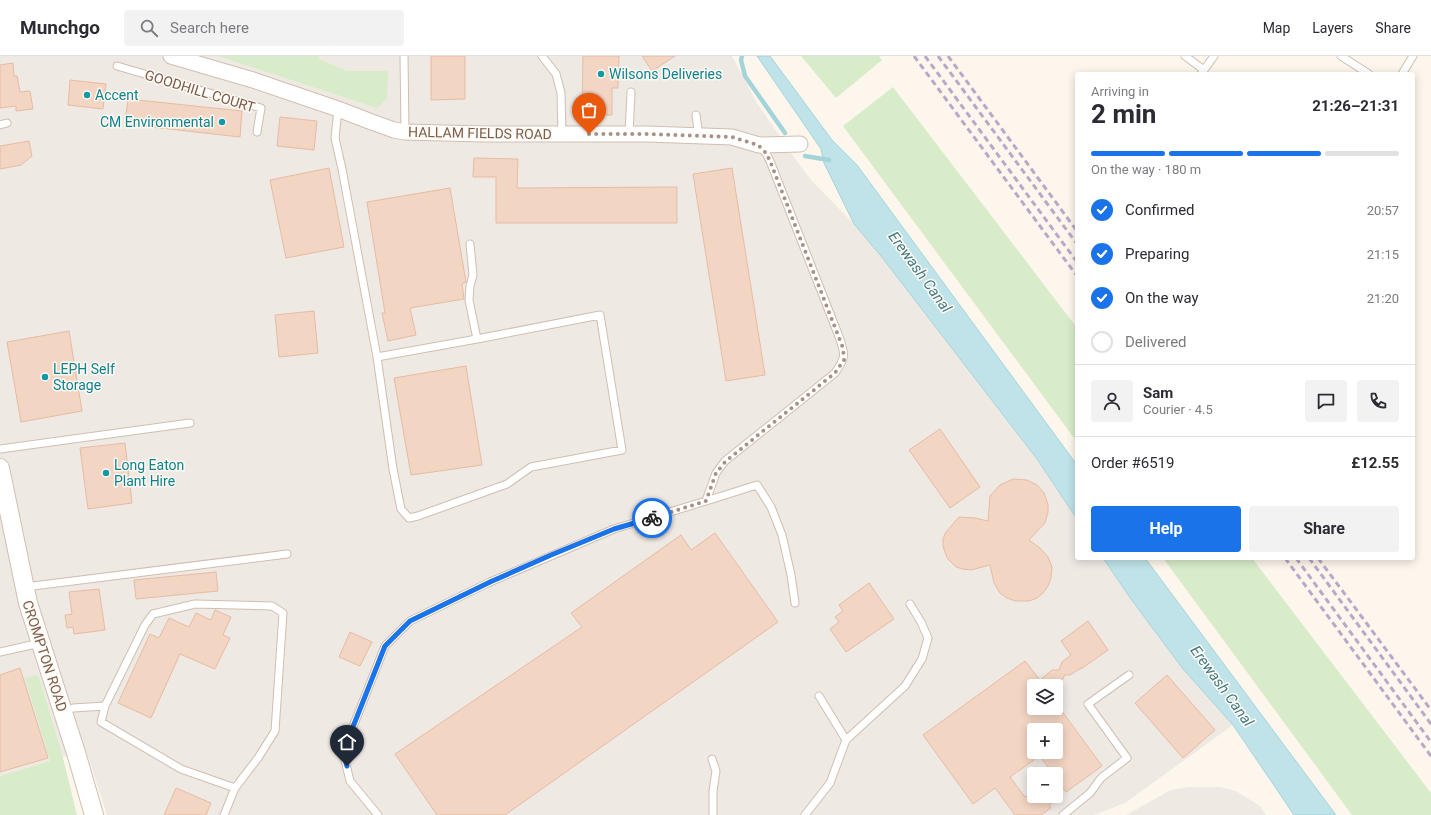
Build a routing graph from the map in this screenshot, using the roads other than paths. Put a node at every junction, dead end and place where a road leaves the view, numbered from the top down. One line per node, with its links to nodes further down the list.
1 (170, 56): 13 (street, HALLAM FIELDS ROAD)
2 (404, 56): 16 (lane)
3 (542, 56): 17 (lane)
4 (1185, 56): 9 (lane)
5 (1214, 56): 9 (lane)
6 (1341, 56): 10 (lane)
7 (1413, 56): 11 (lane)
8 (117, 66): 15 (lane, GOODHILL COURT)
9 (1202, 72)
10 (1366, 72)
11 (1403, 72)
12 (631, 92): 18 (lane)
13 (338, 109): 16 (street, HALLAM FIELDS ROAD); 24 (lane)
14 (696, 115): 19 (lane)
15 (257, 132)
16 (405, 132): 17 (street, HALLAM FIELDS ROAD)
17 (562, 134): 18 (street, HALLAM FIELDS ROAD)
18 (630, 134): 19 (street, HALLAM FIELDS ROAD)
19 (699, 136): 21 (street, HALLAM FIELDS ROAD)
20 (800, 144): 21 (street, HALLAM FIELDS ROAD)
21 (758, 145): 29 (lane)
22 (470, 244): 23 (lane)
23 (477, 339): 24 (lane); 24 (lane)
24 (377, 356)
25 (190, 423): 26 (lane)
26 (0, 449)
27 (0, 468): 28 (street, CROMPTON ROAD)
28 (2, 495): 31 (street, CROMPTON ROAD)
29 (706, 501): 32 (lane); 45 (lane)
30 (287, 554): 31 (lane)
31 (23, 587): 34 (street, CROMPTON ROAD)
32 (795, 603)
33 (910, 604): 40 (lane)
34 (40, 643): 35 (lane); 39 (street, CROMPTON ROAD)
35 (0, 652)
36 (1129, 675): 48 (lane)
37 (819, 696): 40 (lane)
38 (105, 706): 39 (lane); 42 (lane); 42 (lane)
39 (63, 712): 43 (street, CROMPTON ROAD)
40 (846, 740): 47 (lane)
41 (712, 759): 46 (lane)
42 (234, 788): 44 (lane)
43 (94, 815)
44 (224, 815)
45 (378, 815)
46 (713, 815)
47 (804, 815)
48 (1063, 815)

